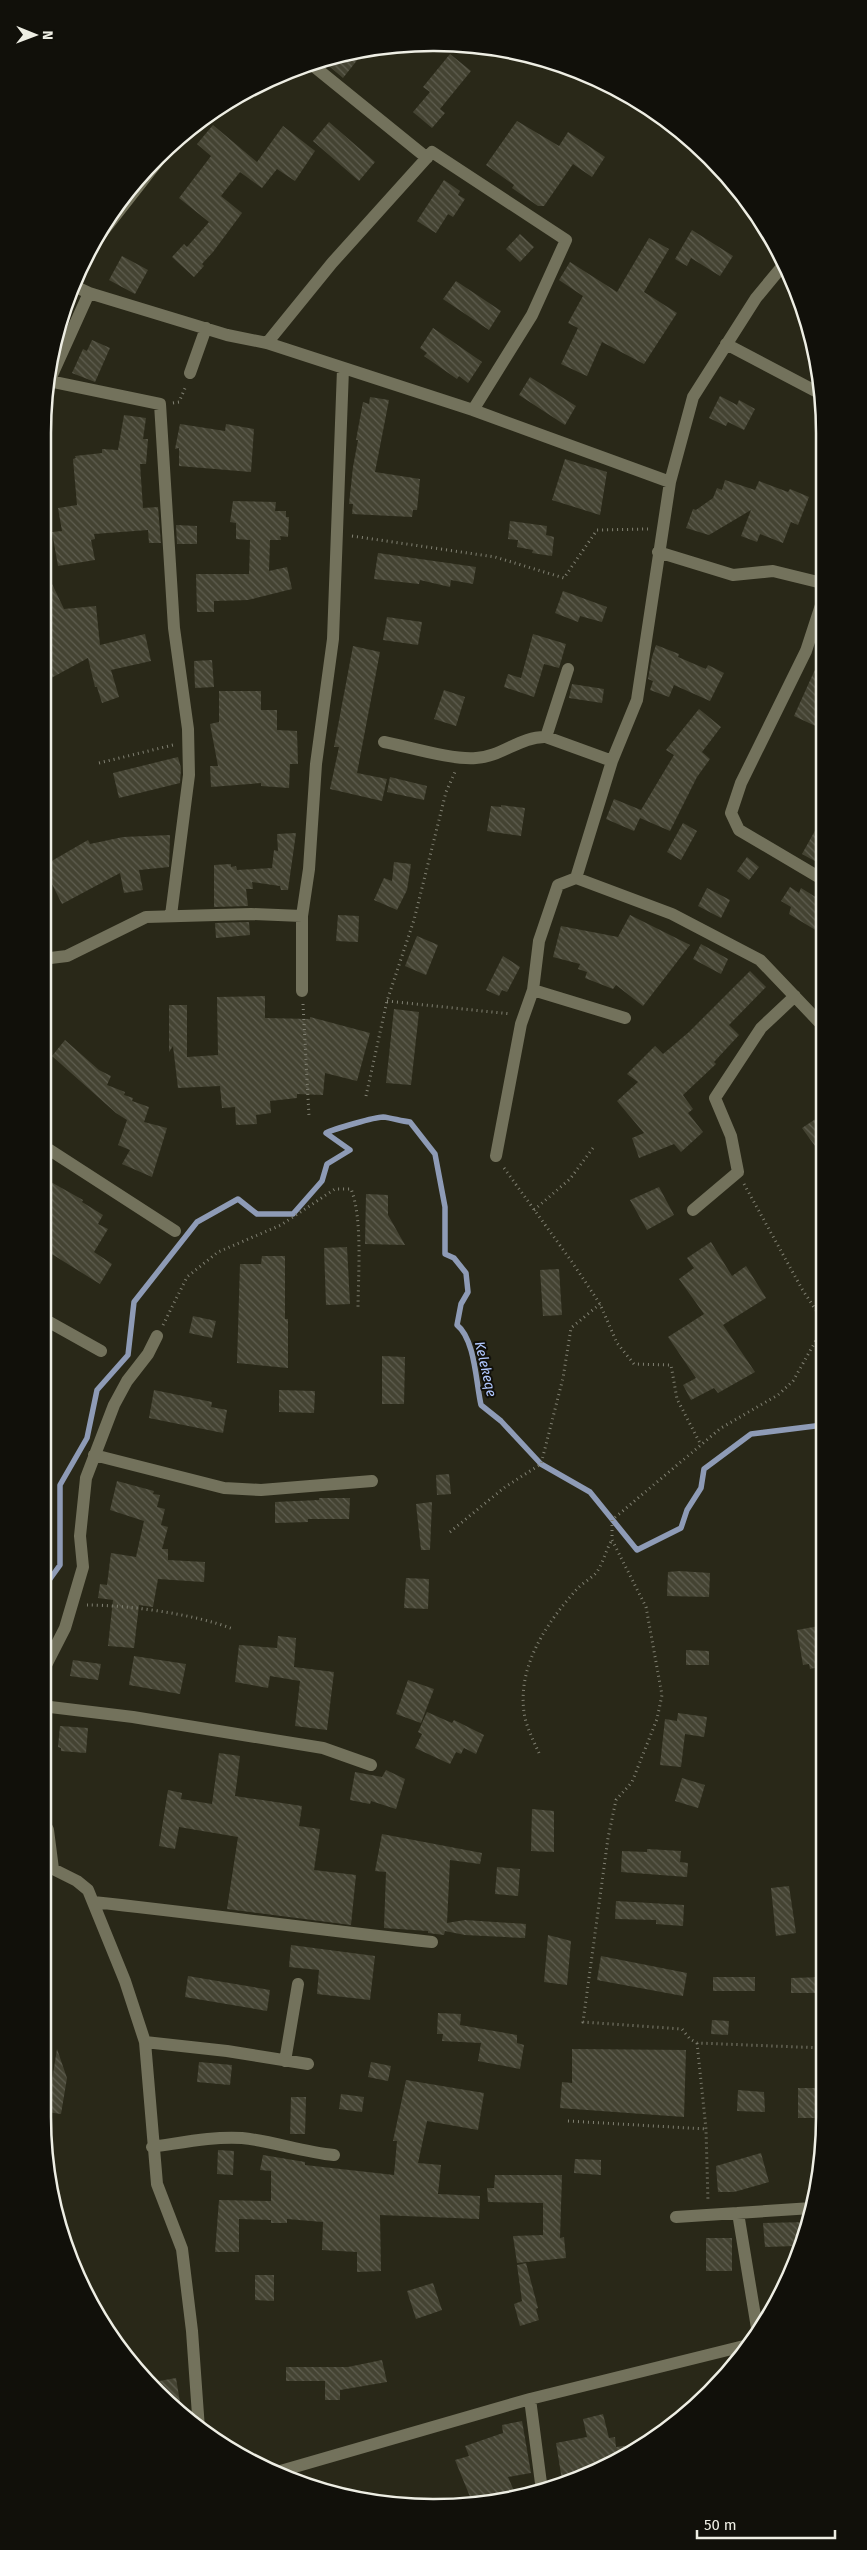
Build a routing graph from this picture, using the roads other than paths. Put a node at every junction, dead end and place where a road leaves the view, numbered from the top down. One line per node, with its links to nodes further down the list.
1 (318, 70): 2 (street)
2 (427, 158): 7 (street); 14 (street)
3 (779, 270): 8 (street)
4 (79, 289): 5 (street)
5 (88, 293): 6 (street); 9 (street)
6 (206, 328): 7 (street); 11 (street)
7 (267, 343): 10 (street)
8 (726, 344): 13 (street); 15 (street)
9 (59, 358)
10 (343, 370): 14 (street); 26 (street)
11 (190, 373)
12 (55, 384): 25 (street)
13 (813, 390)
14 (473, 410): 15 (street)
15 (670, 482): 16 (street)
16 (658, 552): 17 (street); 22 (street)
17 (816, 582)
18 (816, 620): 23 (street)
19 (568, 669): 20 (street)
20 (546, 737): 21 (street); 22 (street)
21 (384, 742)
22 (612, 761): 24 (street)
23 (816, 875)
24 (576, 878): 28 (street); 30 (street)
25 (171, 915): 26 (street); 27 (street)
26 (302, 916): 29 (street)
27 (51, 958)
28 (533, 990): 31 (street); 34 (street)
29 (302, 991)
30 (795, 996): 32 (street); 35 (street)
31 (625, 1018)
32 (816, 1019)
33 (51, 1151): 36 (street)
34 (496, 1156)
35 (693, 1210)
36 (174, 1231)
37 (51, 1323): 39 (street)
38 (157, 1336): 40 (street)
39 (101, 1351)
40 (94, 1456): 41 (street); 42 (street)
41 (372, 1481)
42 (51, 1655)
43 (51, 1707): 44 (street)
44 (372, 1765)
45 (51, 1853): 46 (street)
46 (93, 1902): 47 (street); 49 (street)
47 (432, 1942)
48 (298, 1984): 50 (street)
49 (145, 2042): 50 (street); 52 (street)
50 (285, 2060): 51 (street)
51 (308, 2064)
52 (152, 2147): 53 (street); 60 (street)
53 (334, 2155)
54 (804, 2209): 55 (street)
55 (738, 2213): 56 (street); 57 (street)
56 (676, 2217)
57 (756, 2322)
58 (738, 2347): 59 (street)
59 (530, 2399): 61 (street); 62 (street)
60 (198, 2418)
61 (286, 2469)
62 (541, 2483)

